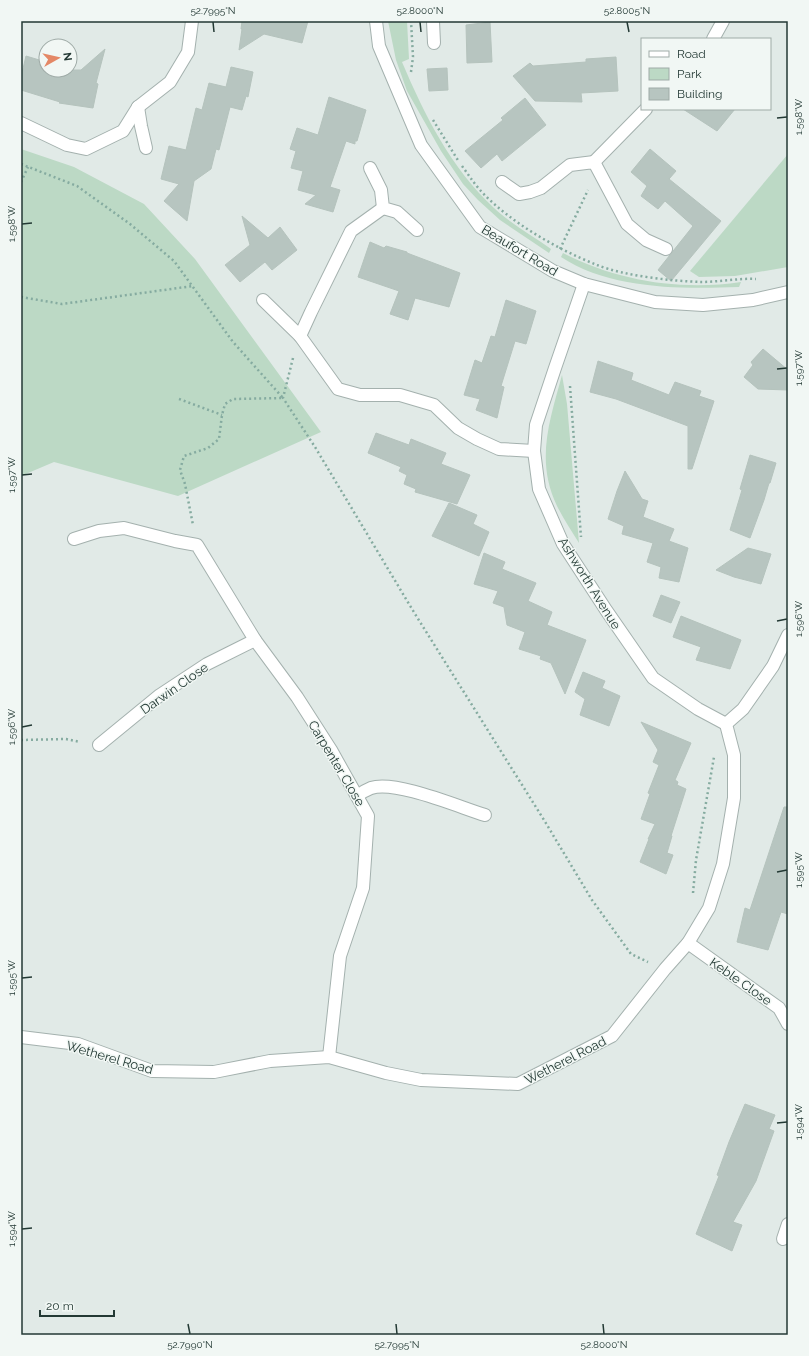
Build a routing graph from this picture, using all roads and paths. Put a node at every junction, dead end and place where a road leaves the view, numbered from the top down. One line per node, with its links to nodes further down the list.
1 (192, 21): 9 (street)
2 (376, 21): 24 (street, Beaufort Road)
3 (411, 21): 8 (path)
4 (433, 21): 7 (street)
5 (723, 21): 6 (street)
6 (714, 38)
7 (434, 44)
8 (411, 75)
9 (138, 107): 12 (street); 13 (street)
10 (645, 110): 14 (street)
11 (430, 116): 22 (path)
12 (21, 123)
13 (146, 148)
14 (594, 162): 19 (street); 22 (path); 23 (street)
15 (21, 164): 16 (path)
16 (28, 167): 18 (path); 27 (path)
17 (370, 168): 20 (street)
18 (21, 182)
19 (502, 182)
20 (383, 208): 21 (street); 31 (street)
21 (417, 230)
22 (560, 248): 24 (path); 25 (path)
23 (666, 249)
24 (553, 271): 26 (street, Beaufort Road)
25 (759, 279)
26 (584, 284): 28 (street, Beaufort Road); 36 (street, Ashworth Avenue)
27 (192, 286): 29 (path); 33 (path)
28 (788, 292)
29 (21, 297)
30 (263, 300): 31 (street)
31 (300, 336): 33 (path); 36 (street)
32 (570, 385): 38 (path)
33 (282, 398): 35 (path); 50 (path)
34 (179, 399): 35 (path)
35 (222, 415): 39 (path)
36 (534, 452): 42 (street, Ashworth Avenue)
37 (74, 539): 39 (street)
38 (582, 542)
39 (197, 545): 41 (street, Carpenter Close)
40 (788, 634): 42 (street)
41 (255, 640): 44 (street, Darwin Close); 46 (street, Carpenter Close)
42 (726, 724): 49 (street, Wetherel Road)
43 (21, 740): 44 (path)
44 (99, 745)
45 (714, 753): 48 (path)
46 (357, 796): 47 (street); 53 (street, Carpenter Close)
47 (485, 815)
48 (693, 894)
49 (688, 944): 50 (street, Wetherel Road); 51 (street, Keble Close)
50 (665, 969): 53 (street, Wetherel Road)
51 (788, 1024)
52 (21, 1037): 53 (street, Wetherel Road)
53 (329, 1057)
54 (788, 1224): 55 (street)
55 (783, 1239)

